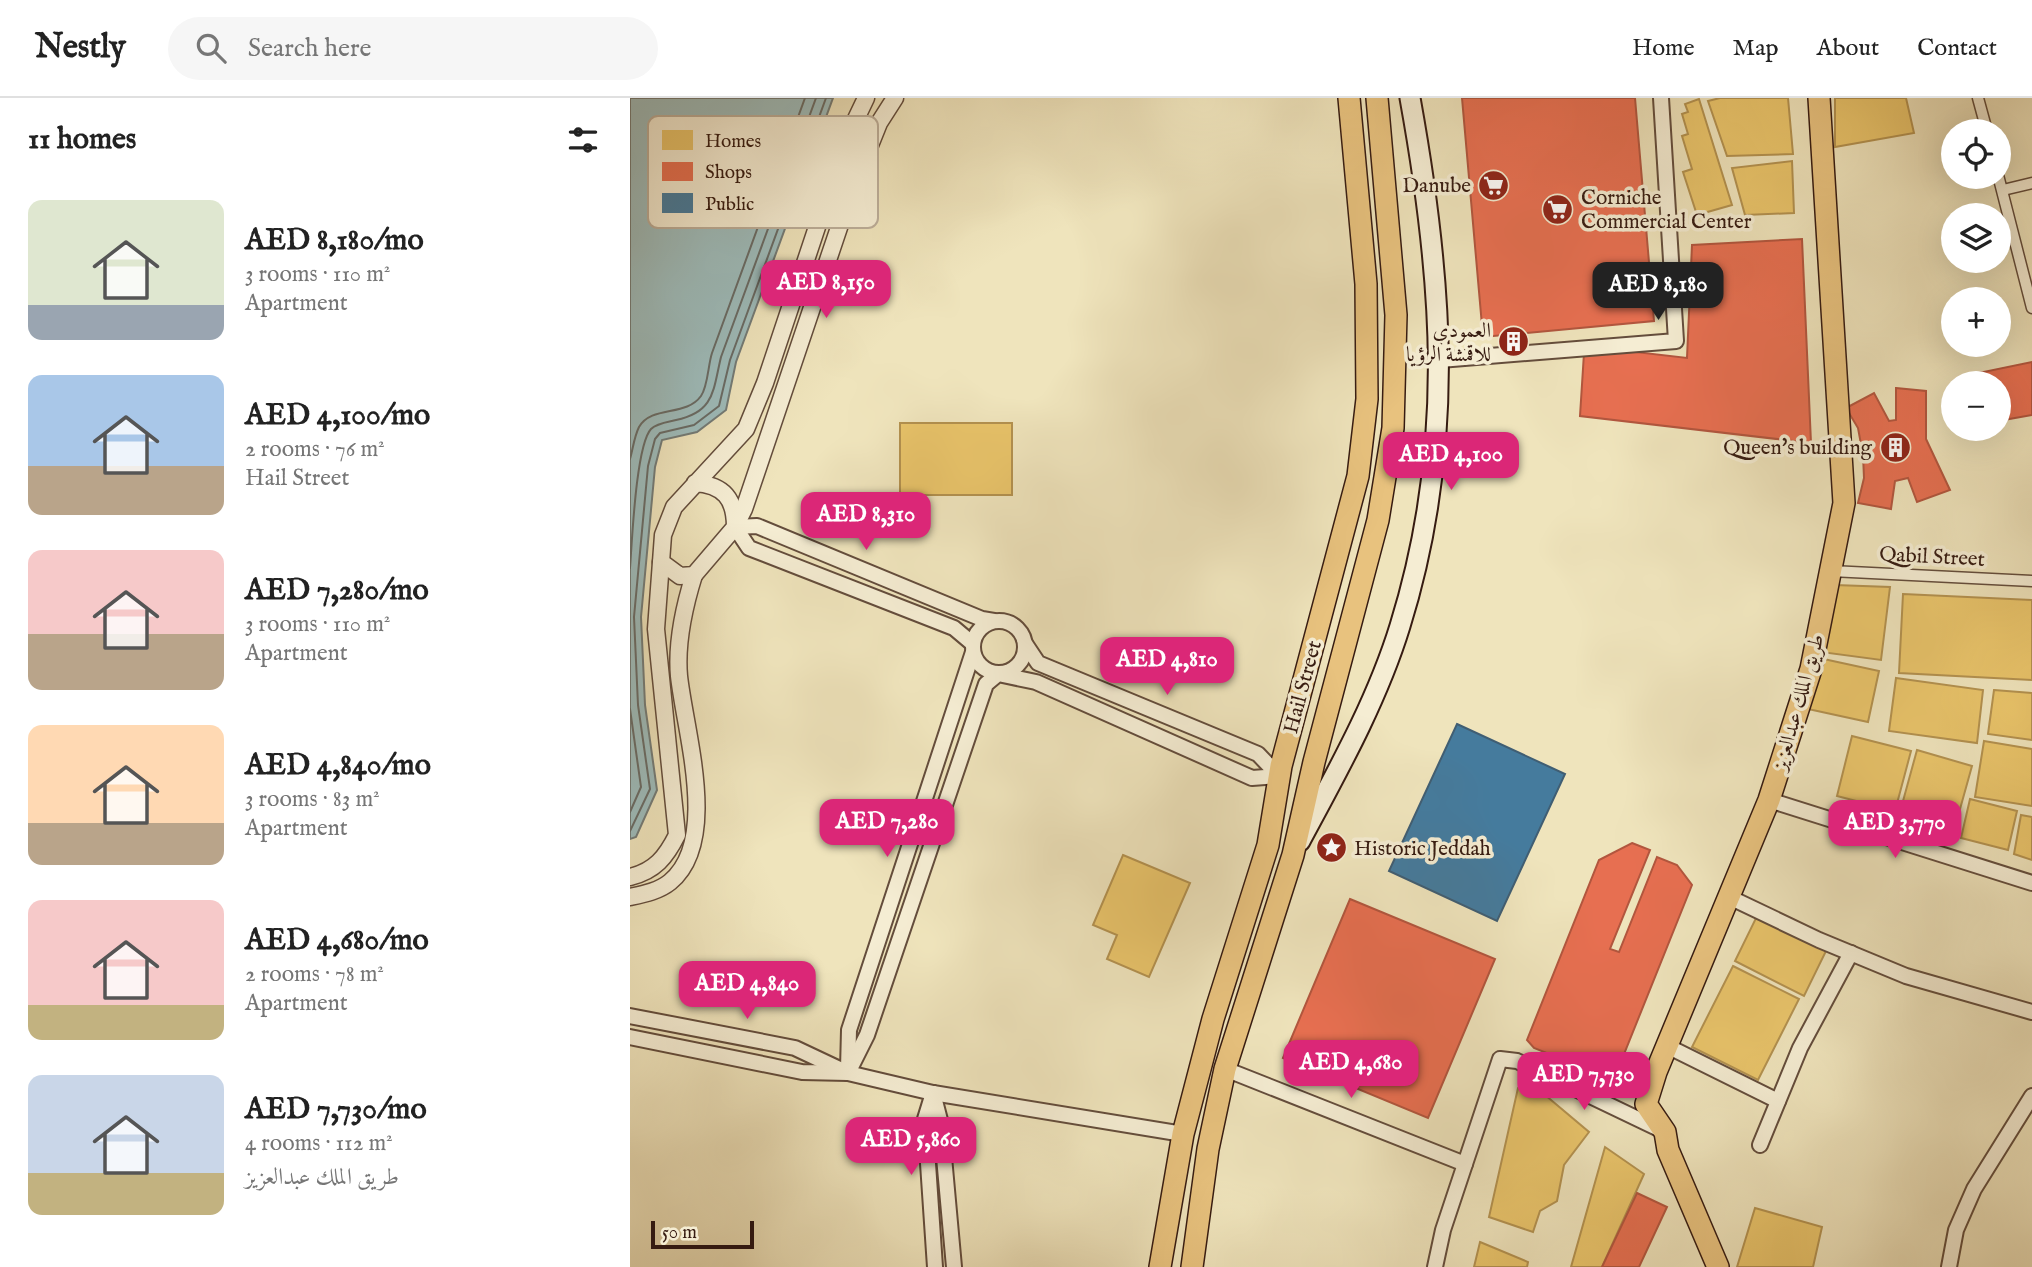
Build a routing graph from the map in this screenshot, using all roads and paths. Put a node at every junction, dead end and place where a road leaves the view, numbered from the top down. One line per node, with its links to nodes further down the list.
1 (866, 98): 9 (street)
2 (895, 98): 11 (street)
3 (1349, 98): 28 (main road, Hail Street)
4 (1377, 98): 30 (main road, Hail Street)
5 (1410, 98): 17 (main road)
6 (1661, 98): 17 (street)
7 (1819, 98): 21 (main road, طريق الملك عبدالعزيز)
8 (1978, 98): 10 (street)
9 (858, 116)
10 (1984, 119)
11 (878, 125)
12 (2032, 183): 13 (street)
13 (2003, 190): 16 (street)
14 (817, 228): 18 (street)
15 (839, 228): 19 (street)
16 (2032, 308)
17 (1440, 360): 30 (main road)
18 (695, 483): 19 (street); 20 (street)
19 (735, 527): 22 (street); 24 (street); 26 (street)
20 (661, 562): 22 (street); 31 (street)
21 (1831, 570): 23 (street, Qabil Street); 29 (main road, طريق الملك عبدالعزيز)
22 (694, 575): 33 (street)
23 (2032, 581)
24 (994, 621): 25 (street); 26 (street)
25 (1026, 645): 27 (street); 28 (street)
26 (973, 648): 27 (street); 41 (street)
27 (998, 674): 28 (street); 41 (street)
28 (1279, 776): 46 (main road, Hail Street)
29 (1769, 800): 32 (street); 34 (main road, طريق الملك عبدالعزيز)
30 (1293, 855): 40 (main road, Hail Street)
31 (630, 877)
32 (2032, 883)
33 (630, 897)
34 (1729, 897): 35 (street); 39 (main road, طريق الملك عبدالعزيز)
35 (1851, 953): 36 (street); 44 (street)
36 (2032, 1012)
37 (630, 1016): 41 (street)
38 (630, 1037): 41 (street)
39 (1667, 1046): 44 (street); 45 (main road, طريق الملك عبدالعزيز)
40 (1224, 1069): 48 (street); 52 (main road, Hail Street)
41 (848, 1073): 42 (street)
42 (933, 1093): 46 (street); 49 (street); 50 (street)
43 (2032, 1096): 55 (street)
44 (1778, 1101): 47 (street)
45 (1665, 1132): 48 (street); 54 (main road, طريق الملك عبدالعزيز)
46 (1183, 1134): 51 (main road, Hail Street)
47 (1760, 1145)
48 (1465, 1164): 53 (street)
49 (935, 1267)
50 (954, 1267)
51 (1160, 1267)
52 (1192, 1267)
53 (1435, 1267)
54 (1718, 1267)
55 (1949, 1267)

